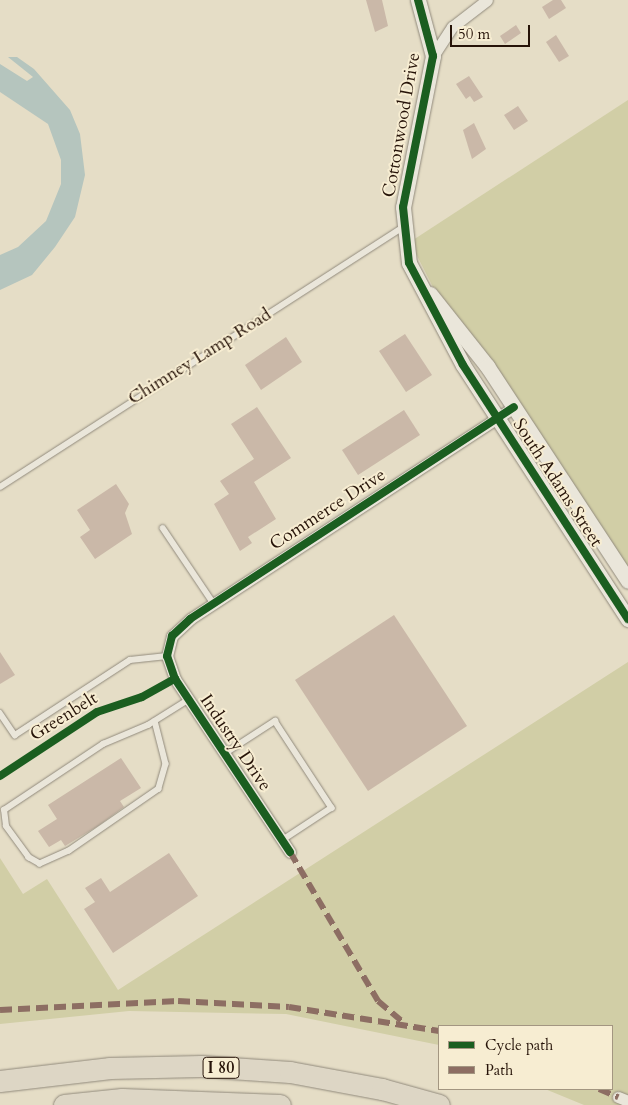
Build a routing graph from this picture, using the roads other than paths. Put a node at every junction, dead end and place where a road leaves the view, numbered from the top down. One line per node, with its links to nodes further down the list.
1 (418, 0): 3 (street, Cottonwood Drive)
2 (487, 0): 3 (street)
3 (433, 56): 4 (street, Cottonwood Drive)
4 (402, 228): 5 (street, South Adams Street); 8 (lane, Chimney Lamp Road)
5 (420, 284): 6 (street, South Adams Street); 7 (street, South Adams Street)
6 (514, 407): 7 (street, Commerce Drive); 10 (street, South Adams Street)
7 (496, 418): 11 (street, Commerce Drive); 12 (street, South Adams Street)
8 (0, 487)
9 (163, 528): 11 (lane)
10 (628, 581)
11 (214, 604): 13 (street, Commerce Drive)
12 (628, 619)
13 (167, 651): 14 (street, Industry Drive); 15 (lane)
14 (188, 700): 16 (lane); 17 (street, Industry Drive)
15 (0, 713)
16 (155, 722): 16 (lane)
17 (224, 754): 18 (street, Industry Drive); 18 (lane)
18 (282, 841): 19 (street, Industry Drive)
19 (290, 852)
20 (0, 1082): 23 (highway, I 80)
21 (64, 1105): 22 (highway, I 80)
22 (280, 1105)
23 (439, 1105)

